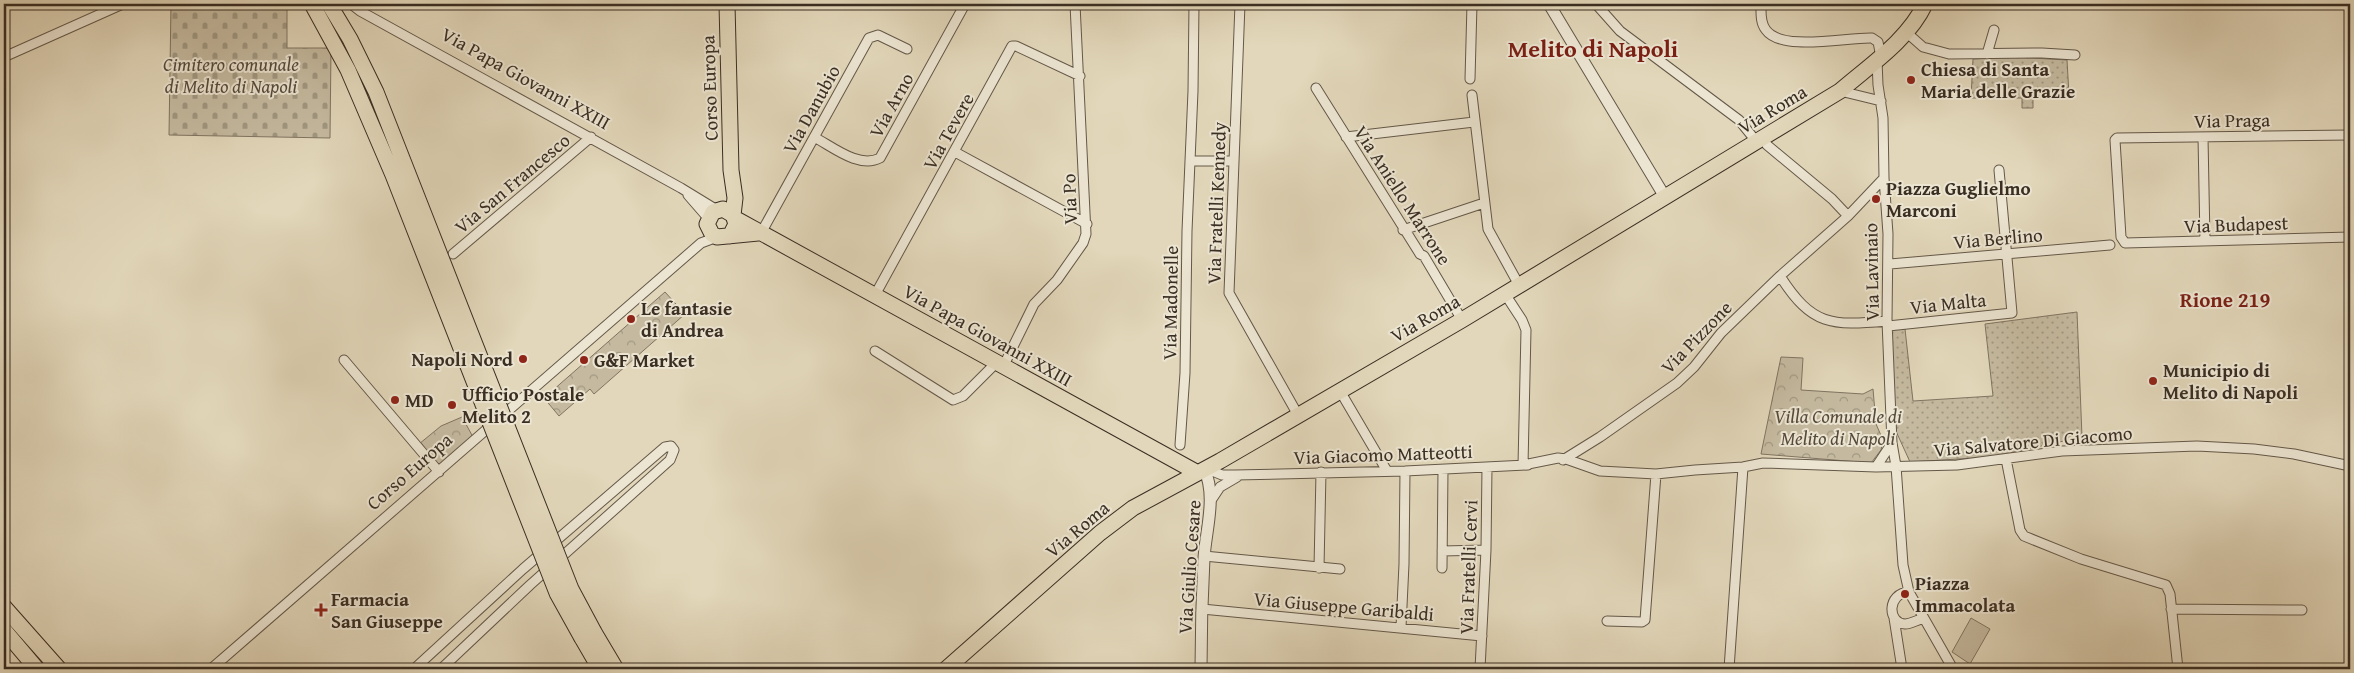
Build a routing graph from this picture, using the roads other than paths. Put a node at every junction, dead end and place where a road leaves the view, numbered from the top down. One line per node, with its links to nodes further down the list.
1 (123, 4): 20 (street)
2 (312, 4): 104 (main road, bridge)
3 (329, 4): 104 (main road, bridge)
4 (351, 4): 31 (street, Via Papa Giovanni XXIII)
5 (727, 4): 42 (main road, Corso Europa)
6 (965, 4): 32 (street, Via Arno)
7 (1075, 4): 22 (street, Via Po)
8 (1194, 4): 36 (street, Via Madonelle)
9 (1240, 4): 37 (street, Via Fratelli Kennedy)
10 (1472, 4): 23 (street)
11 (1549, 4): 40 (street)
12 (1596, 4): 34 (street)
13 (1760, 4): 21 (street)
14 (1925, 4): 16 (main road, Via Roma)
15 (1994, 30): 18 (street)
16 (1906, 32): 18 (street); 21 (main road, Via Roma)
17 (906, 49): 32 (street, Via Danubio)
18 (1987, 54): 19 (street)
19 (2075, 55)
20 (4, 56)
21 (1879, 58): 25 (main road, Via Roma); 27 (street, Via Lavinaio)
22 (1080, 76): 35 (street, Via Tevere); 44 (street, Via Po)
23 (1470, 79)
24 (1316, 88): 33 (street, Via Aniello Marrone)
25 (1840, 90): 27 (street); 34 (main road, Via Roma)
26 (1472, 95): 28 (street)
27 (1881, 101): 39 (street, Via Lavinaio)
28 (1474, 122): 33 (street); 41 (street)
29 (2350, 135): 30 (street, Via Praga)
30 (2202, 136): 49 (street); 50 (street, Via Praga)
31 (592, 137): 42 (street, Via Papa Giovanni XXIII); 53 (street, Via San Francesco)
32 (814, 137): 46 (street, Via Danubio)
33 (1346, 137): 45 (street, Via Aniello Marrone)
34 (1762, 143): 40 (main road, Via Roma); 43 (street)
35 (955, 152): 44 (street); 59 (street, Via Tevere)
36 (1190, 161): 37 (street); 68 (street, Via Madonelle)
37 (1234, 161): 66 (street, Via Fratelli Kennedy)
38 (1999, 170): 54 (street)
39 (1884, 178): 43 (street); 55 (street, Via Lavinaio)
40 (1665, 197): 57 (main road, Via Roma)
41 (1484, 203): 45 (street); 57 (street)
42 (720, 216): 46 (main road, Via Papa Giovanni XXIII); 47 (main road); 47 (main road); 51 (street, Corso Europa)
43 (1848, 216): 56 (street, Via Pizzone)
44 (1087, 224): 64 (street, Via Po)
45 (1404, 230): 60 (street, Via Aniello Marrone)
46 (761, 233): 47 (main road); 59 (main road, Via Papa Giovanni XXIII)
47 (723, 236): 51 (street, Corso Europa)
48 (2350, 237): 49 (street, Via Budapest)
49 (2205, 241): 50 (street, Via Budapest)
50 (2123, 242)
51 (701, 243): 81 (street, Corso Europa)
52 (2110, 245): 54 (street, Via Berlino)
53 (453, 254)
54 (2006, 254): 55 (street, Via Berlino); 61 (street, Via Malta)
55 (1890, 264): 61 (street, Via Lavinaio)
56 (1780, 276): 61 (street, Via Malta); 69 (street, Via Pizzone)
57 (1519, 285): 58 (main road, Via Roma)
58 (1505, 294): 60 (main road, Via Roma); 71 (street)
59 (876, 296): 64 (main road, Via Papa Giovanni XXIII)
60 (1462, 320): 65 (main road, Via Roma)
61 (1888, 323): 67 (street, Via Lavinaio)
62 (875, 351): 64 (street, Via Po)
63 (344, 360): 81 (street)
64 (1000, 365): 78 (main road, Via Papa Giovanni XXIII)
65 (1340, 391): 66 (main road, Via Roma); 80 (street)
66 (1298, 416): 77 (main road, Via Roma)
67 (1892, 443): 72 (street, Via Lavinaio); 76 (street)
68 (1180, 445)
69 (1566, 459): 71 (street, Via Giacomo Matteotti); 84 (street, Via Salvatore Di Giacomo)
70 (2006, 459): 72 (street, Via Salvatore Di Giacomo); 73 (street, Via Salvatore Di Giacomo); 98 (street)
71 (1523, 465): 74 (street, Via Giacomo Matteotti)
72 (1896, 466): 76 (street, Via Salvatore Di Giacomo); 90 (street, Via Lavinaio)
73 (2350, 466)
74 (1487, 467): 79 (street, Via Giacomo Matteotti); 87 (street, Via Fratelli Cervi)
75 (1743, 467): 76 (street, Via Salvatore Di Giacomo); 84 (street, Via Salvatore Di Giacomo); 117 (street)
76 (1876, 467)
77 (1221, 468): 78 (main road, Via Roma); 85 (street, Via Giacomo Matteotti)
78 (1200, 470): 86 (street, Via Giulio Cesare); 114 (main road, Via Roma)
79 (1442, 470): 83 (street, Via Giacomo Matteotti); 88 (street)
80 (1387, 471): 82 (street, Via Giacomo Matteotti); 83 (street, Via Giacomo Matteotti)
81 (439, 472): 109 (street, Corso Europa)
82 (1321, 472): 85 (street, Via Giacomo Matteotti); 91 (street)
83 (1405, 472): 103 (street)
84 (1656, 474): 101 (street)
85 (1244, 475): 86 (street, Via Giacomo Matteotti)
86 (1212, 499): 89 (street, Via Giulio Cesare)
87 (1486, 550): 88 (street); 106 (street, Via Fratelli Cervi)
88 (1442, 551): 93 (street)
89 (1204, 556): 91 (street); 97 (street, Via Giulio Cesare)
90 (1903, 565): 94 (street); 95 (street)
91 (1320, 568): 92 (street)
92 (1340, 568)
93 (1442, 568)
94 (1909, 592): 95 (street); 100 (street)
95 (1897, 595): 102 (street)
96 (4, 606): 108 (main road)
97 (1202, 609): 103 (street, Via Giuseppe Garibaldi); 115 (street, Via Giulio Cesare)
98 (2171, 609): 99 (street); 120 (street)
99 (2302, 610)
100 (1920, 617): 102 (street); 119 (street)
101 (1607, 621)
102 (1897, 624): 118 (street)
103 (1401, 627): 106 (street, Via Giuseppe Garibaldi)
104 (588, 635): 112 (main road); 113 (main road)
105 (6, 636): 107 (main road)
106 (1482, 636): 116 (street, Via Fratelli Cervi)
107 (37, 669)
108 (59, 669)
109 (211, 669)
110 (414, 669): 111 (street)
111 (441, 669)
112 (600, 669)
113 (616, 669)
114 (946, 669)
115 (1200, 669)
116 (1480, 669)
117 (1729, 669)
118 (1902, 669)
119 (1953, 669)
120 (2178, 669)

